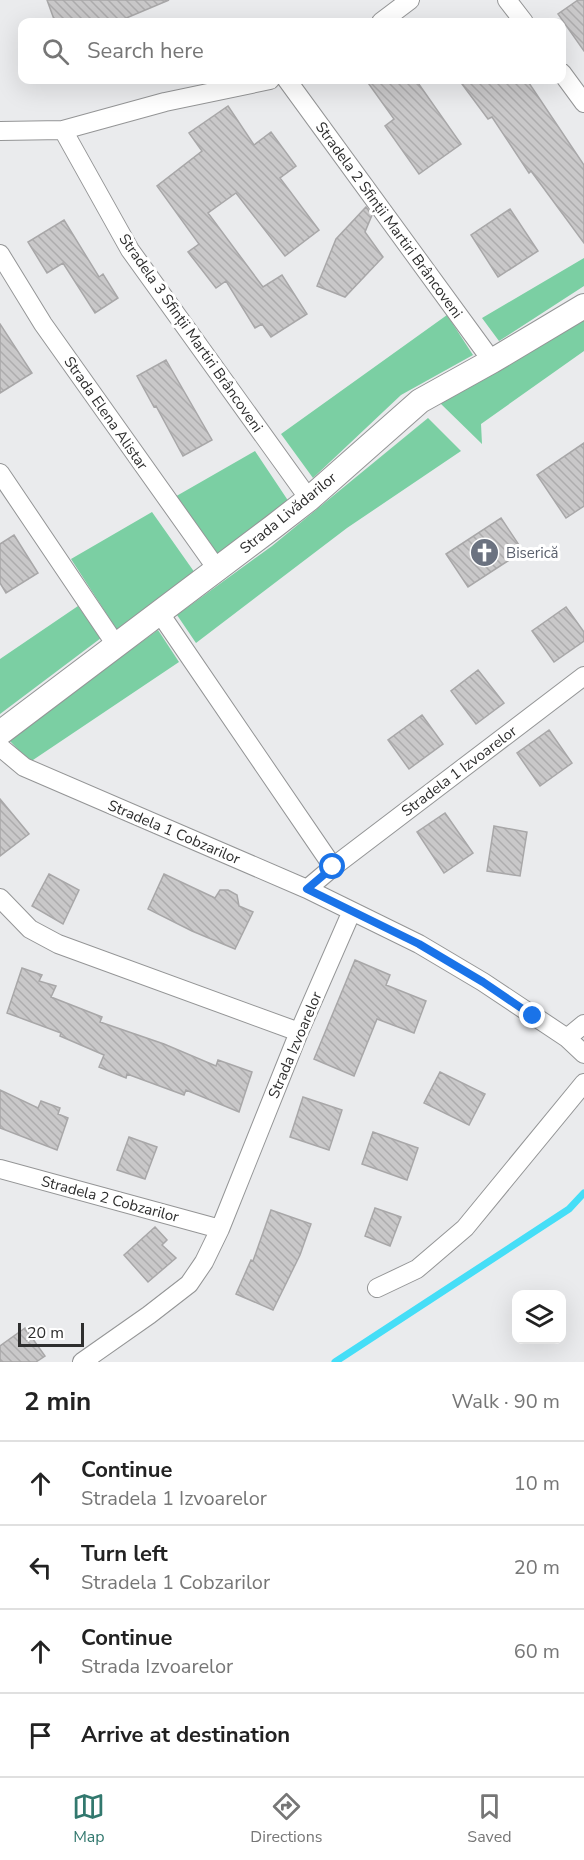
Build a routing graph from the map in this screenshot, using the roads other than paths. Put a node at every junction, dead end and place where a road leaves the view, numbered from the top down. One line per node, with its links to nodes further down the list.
1 (410, 0): 3 (street)
2 (507, 0): 4 (street)
3 (386, 18)
4 (521, 18)
5 (566, 80): 8 (street)
6 (251, 84): 9 (street)
7 (290, 84): 13 (street, Stradela 2 Sfinții Martiri Brâncoveni)
8 (584, 103)
9 (63, 130): 10 (street); 15 (street, Stradela 3 Sfinții Martiri Brâncoveni)
10 (0, 131)
11 (0, 254): 16 (street, Strada Elena Alistar)
12 (584, 306): 13 (street, Strada Livădarilor)
13 (492, 361): 15 (street, Strada Livădarilor)
14 (0, 473): 18 (street)
15 (309, 499): 16 (street, Strada Livădarilor)
16 (217, 569): 17 (street, Strada Livădarilor)
17 (159, 612): 18 (street, Strada Livădarilor); 22 (street)
18 (116, 645): 20 (street, Strada Livădarilor)
19 (584, 676): 22 (street, Stradela 1 Izvoarelor)
20 (0, 733)
21 (0, 747): 23 (street, Stradela 1 Cobzarilor)
22 (333, 867): 23 (street, Stradela 1 Izvoarelor)
23 (307, 889): 25 (street, Stradela 1 Cobzarilor)
24 (0, 898): 27 (street)
25 (351, 913): 27 (street, Strada Izvoarelor); 28 (street)
26 (584, 1024): 28 (street)
27 (299, 1032): 32 (street, Strada Izvoarelor)
28 (567, 1038): 29 (street)
29 (584, 1054)
30 (584, 1083): 33 (street)
31 (0, 1168): 32 (street, Stradela 2 Cobzarilor)
32 (220, 1229): 34 (street, Strada Izvoarelor)
33 (377, 1288)
34 (82, 1362)

